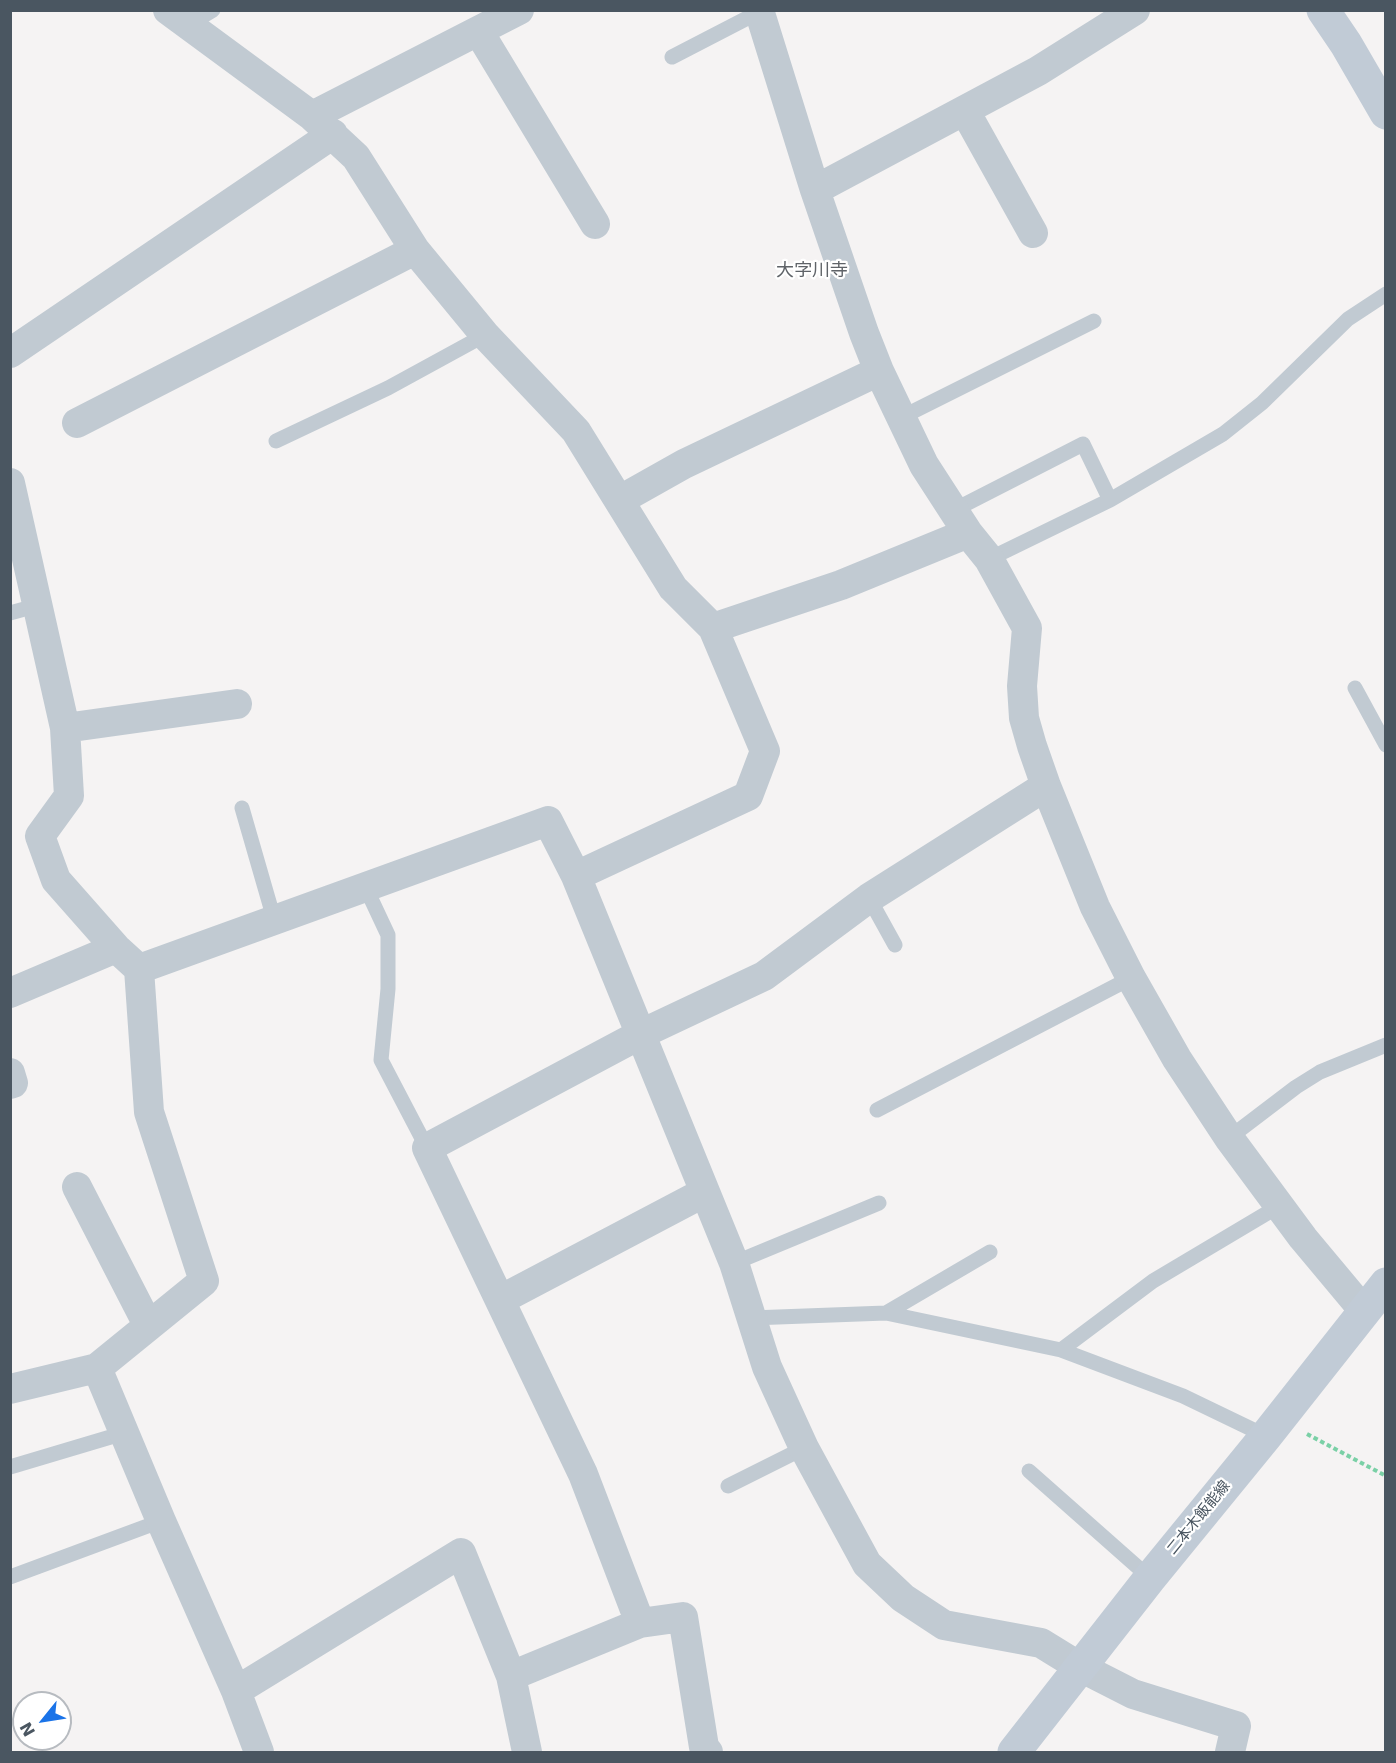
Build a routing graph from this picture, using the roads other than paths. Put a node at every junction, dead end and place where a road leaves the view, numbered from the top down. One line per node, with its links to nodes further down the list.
1 (519, 10): 6 (street)
2 (1135, 10): 8 (street)
3 (1323, 10): 9 (main road)
4 (759, 11): 7 (lane); 11 (street)
5 (189, 15): 10 (street)
6 (482, 24): 10 (street); 12 (street)
7 (672, 57)
8 (965, 111): 11 (street); 13 (street)
9 (1386, 112)
10 (322, 125): 14 (street); 18 (street)
11 (815, 190): 19 (street)
12 (595, 225)
13 (1032, 233)
14 (415, 250): 17 (street); 21 (street)
15 (1386, 294): 25 (lane)
16 (1094, 321): 20 (lane)
17 (485, 335): 22 (lane); 24 (street)
18 (10, 353)
19 (879, 371): 20 (street); 24 (street)
20 (900, 418): 26 (street)
21 (77, 423)
22 (276, 441)
23 (10, 483): 28 (street)
24 (620, 500): 30 (street)
25 (1110, 500): 26 (lane); 27 (lane)
26 (961, 521): 27 (street); 30 (street)
27 (989, 559): 35 (street)
28 (39, 605): 29 (lane); 33 (street)
29 (10, 613)
30 (713, 628): 37 (street)
31 (1355, 688): 34 (lane)
32 (237, 704): 33 (street)
33 (65, 728): 42 (street)
34 (1386, 744)
35 (1046, 786): 39 (street); 44 (street)
36 (242, 808): 40 (lane)
37 (576, 876): 38 (street); 46 (street)
38 (365, 886): 40 (street); 52 (lane)
39 (869, 898): 41 (lane); 46 (street)
40 (274, 919): 43 (street)
41 (895, 945)
42 (116, 948): 43 (street); 45 (street)
43 (139, 969): 64 (street)
44 (1131, 978): 50 (lane); 51 (street)
45 (10, 993)
46 (641, 1034): 52 (street); 54 (street)
47 (1386, 1045): 51 (lane)
48 (10, 1073): 49 (street)
49 (10, 1084)
50 (876, 1110)
51 (1229, 1138): 56 (street)
52 (427, 1148): 60 (street)
53 (77, 1187): 64 (street)
54 (705, 1192): 58 (street); 60 (street)
55 (879, 1203): 58 (lane)
56 (1279, 1206): 61 (street); 65 (lane)
57 (990, 1252): 62 (lane)
58 (734, 1263): 63 (street)
59 (1386, 1284): 61 (main road, 二本木飯能線)
60 (500, 1300): 77 (street)
61 (1364, 1311): 69 (main road, 二本木飯能線)
62 (886, 1313): 63 (lane); 65 (lane)
63 (751, 1318): 70 (street)
64 (148, 1325): 66 (street)
65 (1061, 1350): 69 (lane)
66 (97, 1368): 67 (street); 68 (street)
67 (10, 1389)
68 (124, 1433): 71 (lane); 74 (street)
69 (1266, 1436): 76 (main road, 二本木飯能線)
70 (804, 1448): 73 (lane); 78 (street)
71 (10, 1467)
72 (1029, 1472): 76 (lane)
73 (728, 1486)
74 (161, 1521): 75 (lane); 80 (street)
75 (10, 1577)
76 (1149, 1578): 78 (main road, 二本木飯能線)
77 (640, 1623): 79 (street); 83 (street)
78 (1080, 1667): 84 (main road, 二本木飯能線); 85 (street)
79 (511, 1676): 80 (street); 82 (street)
80 (236, 1691): 81 (street)
81 (252, 1751)
82 (527, 1752)
83 (708, 1752)
84 (1014, 1752)
85 (1230, 1752)

